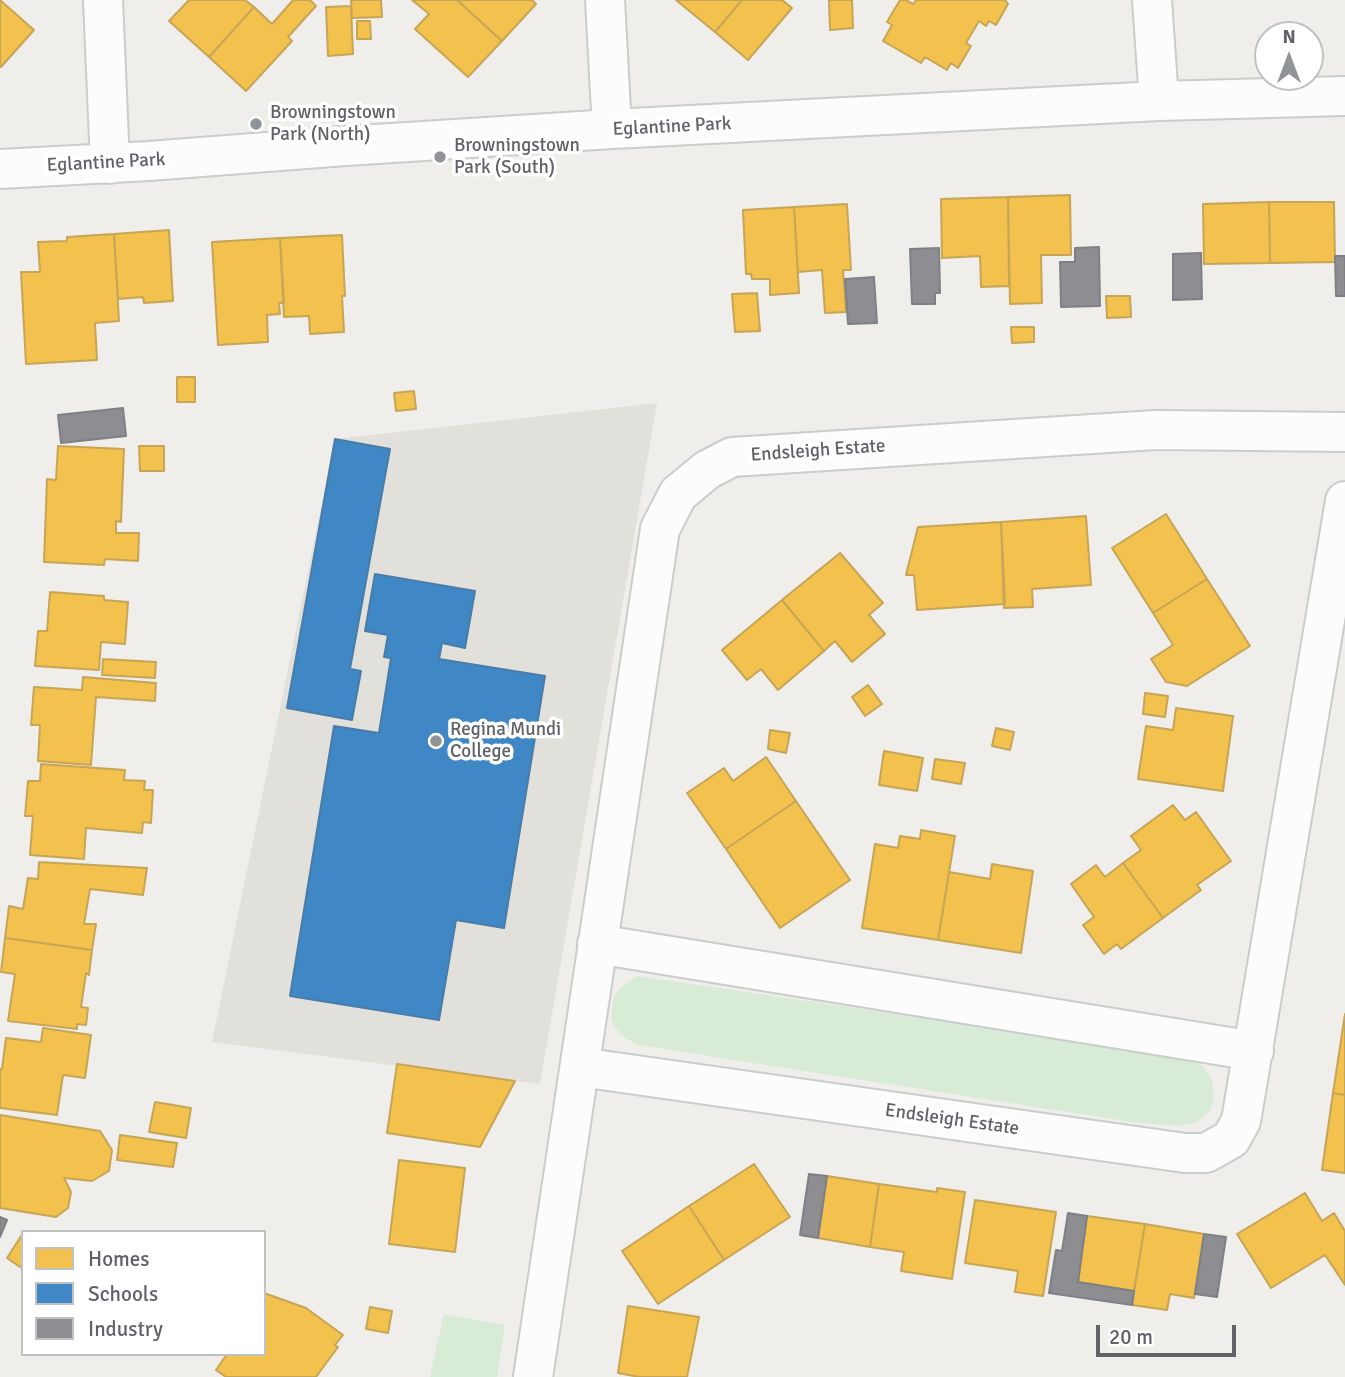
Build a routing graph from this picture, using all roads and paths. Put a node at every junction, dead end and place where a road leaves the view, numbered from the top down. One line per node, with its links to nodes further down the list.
1 (103, 0): 7 (street)
2 (605, 0): 6 (street)
3 (1152, 0): 5 (street)
4 (1345, 96): 5 (street, Eglantine Park)
5 (1160, 101): 6 (street, Eglantine Park)
6 (612, 130): 7 (street, Eglantine Park)
7 (110, 164): 8 (street, Eglantine Park)
8 (0, 169)
9 (1345, 432): 11 (street, Endsleigh Estate)
10 (1345, 501): 12 (street, Endsleigh Estate)
11 (597, 944): 12 (street); 13 (street, Endsleigh Estate)
12 (1254, 1051): 13 (street, Endsleigh Estate)
13 (580, 1067): 14 (street, Endsleigh Estate)
14 (533, 1377)

